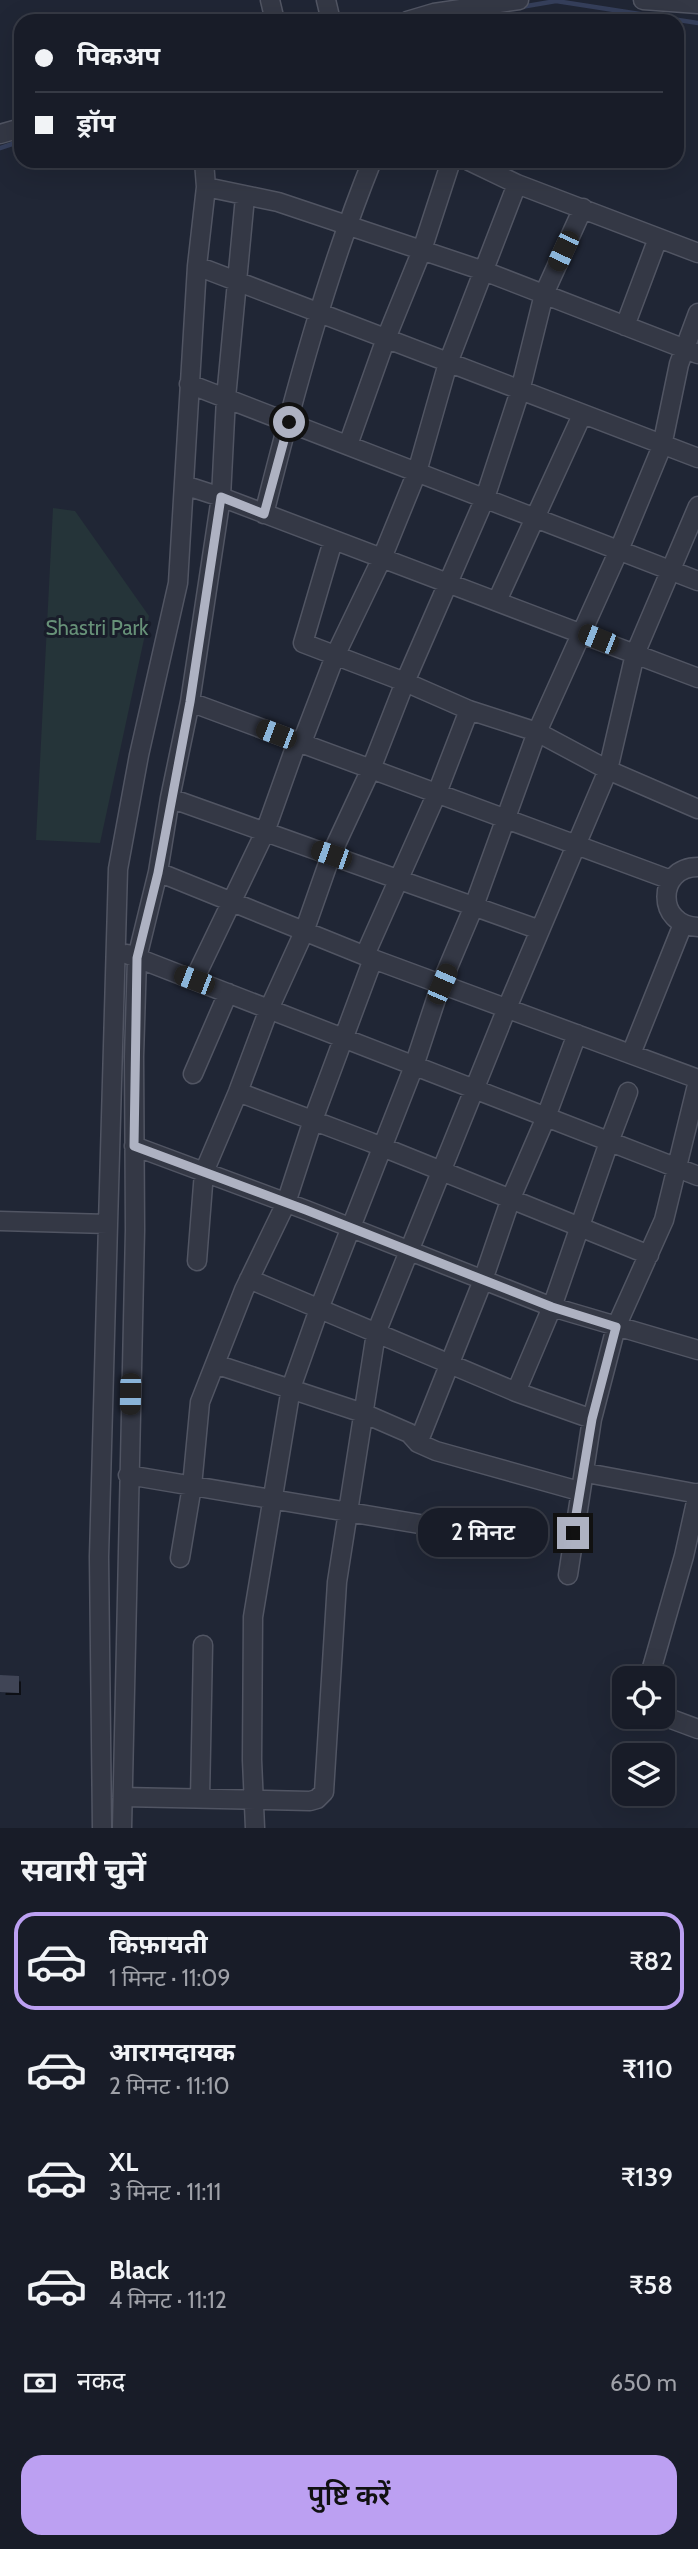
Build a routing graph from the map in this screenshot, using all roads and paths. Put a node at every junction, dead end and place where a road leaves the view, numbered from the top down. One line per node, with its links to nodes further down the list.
1 (417, 0): 5 (street)
2 (519, 0): 5 (street)
3 (643, 0): 4 (street)
4 (698, 4)
5 (425, 13)
6 (205, 168): 11 (street)
7 (369, 168): 14 (street)
8 (449, 168): 16 (street)
9 (484, 168): 10 (street)
10 (517, 184): 13 (street); 19 (street)
11 (206, 187): 12 (street); 18 (street)
12 (245, 197): 14 (street); 20 (street)
13 (583, 208): 15 (street); 21 (street)
14 (346, 225): 16 (street); 22 (street)
15 (658, 238): 17 (street); 24 (street)
16 (422, 250): 19 (street); 25 (street)
17 (698, 253)
18 (197, 266): 20 (street); 28 (street)
19 (484, 271): 21 (street); 27 (street)
20 (236, 281): 22 (street); 30 (street)
21 (544, 294): 24 (street); 29 (street)
22 (319, 313): 25 (street); 32 (street)
23 (698, 313): 26 (street)
24 (625, 326): 26 (street)
25 (386, 339): 27 (street); 33 (street)
26 (691, 351): 34 (street)
27 (448, 363): 29 (street); 36 (street)
28 (189, 384): 30 (street); 37 (street)
29 (520, 391): 31 (street); 39 (street)
30 (226, 398): 32 (street); 38 (street)
31 (582, 415): 34 (street); 42 (street)
32 (289, 422): 33 (street); 41 (street)
33 (348, 444): 36 (street)
34 (662, 446): 35 (street); 44 (street)
35 (698, 458)
36 (417, 472): 39 (street); 45 (street)
37 (184, 485): 38 (street); 77 (street)
38 (221, 497): 41 (street); 55 (street)
39 (485, 498): 42 (street); 48 (street)
40 (698, 506): 46 (street)
41 (264, 514): 43 (street)
42 (536, 518): 44 (street); 49 (street)
43 (333, 541): 45 (street); 52 (street)
44 (619, 550): 46 (street); 50 (street)
45 (382, 558): 48 (street); 52 (street)
46 (671, 572): 47 (street); 51 (street)
47 (698, 581)
48 (448, 583): 49 (street); 54 (street)
49 (497, 601): 50 (street)
50 (580, 632): 51 (street); 57 (street)
51 (635, 654): 53 (street); 60 (street)
52 (335, 656): 54 (street); 58 (street)
53 (698, 678)
54 (405, 682): 56 (street); 59 (street)
55 (190, 702): 58 (street); 62 (street)
56 (469, 710): 57 (street); 61 (street)
57 (537, 732): 60 (street); 64 (street)
58 (297, 742): 59 (street); 65 (street)
59 (371, 769): 61 (street); 67 (street)
60 (608, 770): 63 (street); 66 (street)
61 (435, 793): 64 (street); 70 (street)
62 (170, 798): 65 (street); 69 (street)
63 (698, 809)
64 (506, 819): 66 (street); 73 (street)
65 (265, 832): 67 (street); 72 (street)
66 (576, 845): 71 (street); 75 (street)
67 (331, 855): 70 (street); 76 (street)
68 (698, 867): 71 (street)
69 (158, 873): 72 (street); 79 (street)
70 (397, 879): 73 (street); 78 (street)
71 (671, 880): 74 (street)
72 (232, 902): 76 (street); 80 (street)
73 (474, 906): 75 (street); 81 (street)
74 (691, 926): 87 (street)
75 (540, 930): 83 (street)
76 (304, 932): 78 (street); 84 (street)
77 (115, 948): 79 (street); 106 (street)
78 (369, 957): 81 (street); 86 (street)
79 (137, 958): 80 (street); 97 (street)
80 (194, 980): 82 (street)
81 (442, 984): 83 (street); 88 (street)
82 (228, 993): 84 (street); 89 (street)
83 (507, 1008): 85 (street); 91 (street)
84 (269, 1009): 86 (street); 92 (street)
85 (577, 1034): 87 (street); 94 (street)
86 (344, 1038): 88 (street); 95 (street)
87 (631, 1054): 90 (street)
88 (414, 1066): 91 (street); 98 (street)
89 (193, 1074)
90 (698, 1080): 99 (street)
91 (474, 1089): 94 (street); 100 (street)
92 (238, 1092): 95 (street); 101 (street)
93 (628, 1092): 96 (street)
94 (546, 1117): 96 (street); 103 (street)
95 (313, 1121): 98 (street); 104 (street)
96 (608, 1142): 99 (street); 107 (street)
97 (134, 1146): 101 (street); 127 (street)
98 (381, 1147): 100 (street); 108 (street)
99 (677, 1168): 102 (street); 110 (street)
100 (441, 1171): 103 (street); 109 (street)
101 (204, 1172): 104 (street); 111 (street)
102 (698, 1176)
103 (511, 1198): 107 (street); 113 (street)
104 (286, 1203): 108 (street); 112 (street)
105 (0, 1221): 106 (street)
106 (108, 1224): 143 (street)
107 (580, 1226): 110 (street); 114 (street)
108 (350, 1228): 109 (street); 115 (street)
109 (409, 1251): 113 (street); 117 (street)
110 (649, 1255): 116 (street)
111 (197, 1261)
112 (249, 1279): 115 (street); 119 (street)
113 (484, 1280): 114 (street); 120 (street)
114 (552, 1307): 116 (street); 122 (street)
115 (319, 1309): 117 (street); 121 (street)
116 (616, 1327): 118 (street); 124 (street)
117 (376, 1333): 120 (street); 123 (street)
118 (697, 1347)
119 (215, 1364): 121 (street); 128 (street)
120 (450, 1364): 122 (street); 125 (street)
121 (291, 1388): 123 (street); 131 (street)
122 (516, 1392): 124 (street)
123 (363, 1412): 125 (street); 132 (street)
124 (592, 1419): 129 (street)
125 (418, 1443): 129 (street)
126 (592, 1474): 130 (street)
127 (128, 1475): 128 (street); 140 (street)
128 (192, 1486): 131 (street); 134 (street)
129 (579, 1491): 135 (street)
130 (698, 1494): 137 (street)
131 (274, 1500): 132 (street); 142 (street)
132 (349, 1512): 133 (street); 142 (street)
133 (491, 1536)
134 (180, 1558)
135 (568, 1575)
136 (203, 1645): 141 (street)
137 (652, 1666)
138 (675, 1720): 139 (street)
139 (698, 1729)
140 (122, 1797): 141 (street); 144 (street)
141 (200, 1799): 142 (street)
142 (253, 1800): 145 (street)
143 (102, 1828)
144 (122, 1828)
145 (255, 1828)

